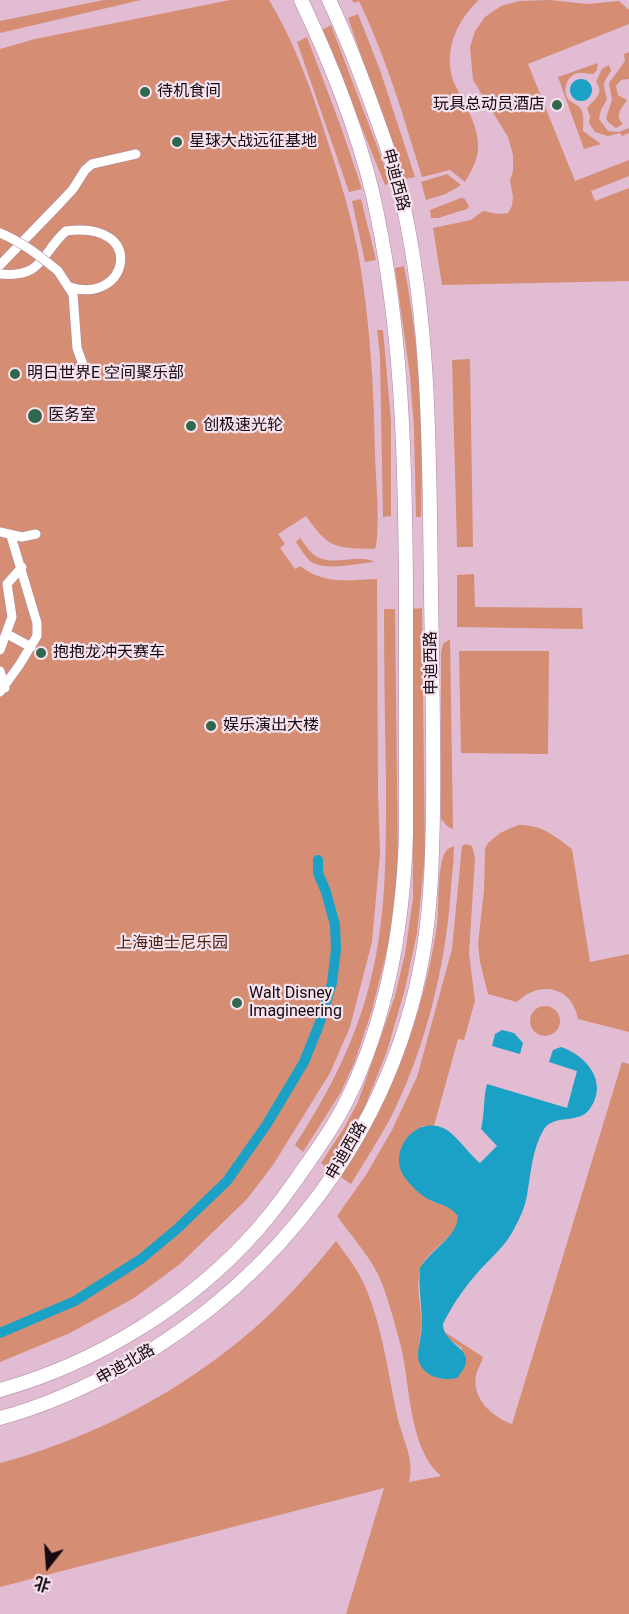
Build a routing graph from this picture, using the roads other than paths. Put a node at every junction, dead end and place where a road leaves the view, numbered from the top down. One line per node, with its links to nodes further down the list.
1 (301, 0): 18 (street, 申迪西路)
2 (329, 0): 19 (street, 申迪西路)
3 (136, 154): 5 (street)
4 (0, 233): 7 (street, bridge)
5 (0, 265)
6 (0, 274): 7 (street)
7 (70, 287): 8 (street)
8 (87, 376)
9 (0, 532): 11 (street)
10 (36, 534): 11 (street)
11 (11, 536): 12 (street)
12 (22, 567): 13 (street); 14 (street)
13 (7, 634): 14 (street); 15 (street)
14 (31, 647): 17 (street)
15 (0, 650)
16 (0, 671): 17 (street)
17 (2, 690)
18 (220, 1267): 20 (street, 申迪北路)
19 (238, 1287): 21 (street, 申迪北路)
20 (0, 1390)
21 (0, 1418)

